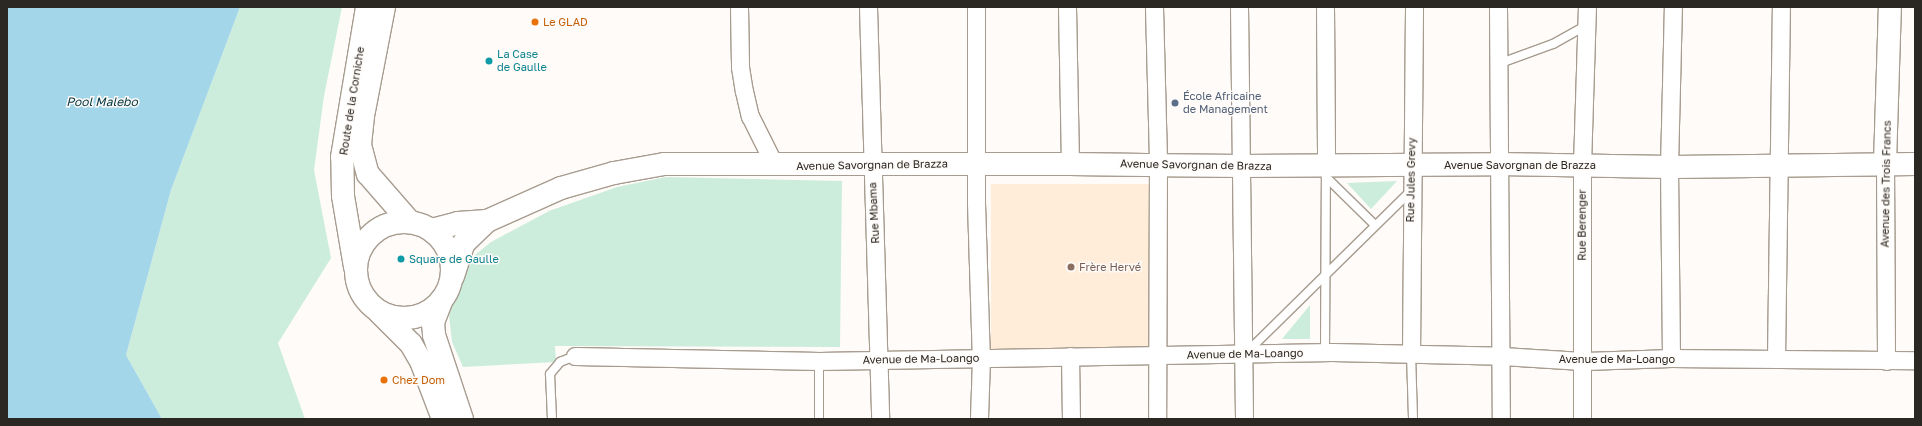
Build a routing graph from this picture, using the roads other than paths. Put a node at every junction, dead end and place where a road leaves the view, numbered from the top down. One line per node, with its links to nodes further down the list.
1 (367, 7): 37 (main road, Route de la Corniche)
2 (384, 7): 33 (main road, Route de la Corniche)
3 (739, 7): 28 (street)
4 (868, 7): 19 (street, Rue Mbama)
5 (976, 7): 20 (street)
6 (1067, 7): 21 (street)
7 (1154, 7): 25 (street)
8 (1239, 7): 29 (street)
9 (1325, 7): 31 (street)
10 (1414, 7): 26 (street, Rue Jules Grevy)
11 (1498, 7): 17 (street)
12 (1587, 7): 16 (street, Rue Berenger)
13 (1673, 7): 30 (street)
14 (1781, 7): 23 (street)
15 (1890, 7): 18 (main road, Avenue des Trois Francs)
16 (1586, 25): 17 (lane); 27 (street, Rue Berenger)
17 (1498, 64): 22 (street)
18 (1885, 163): 23 (main road, Avenue Savorgnan de Brazza); 24 (main road, Avenue Savorgnan de Brazza); 55 (street, Avenue des Trois Francs)
19 (872, 164): 20 (main road, Avenue Savorgnan de Brazza); 28 (main road, Avenue Savorgnan de Brazza); 50 (street, Rue Mbama)
20 (976, 164): 21 (main road, Avenue Savorgnan de Brazza); 48 (street)
21 (1070, 164): 25 (main road, Avenue Savorgnan de Brazza)
22 (1498, 164): 26 (main road, Avenue Savorgnan de Brazza); 27 (main road, Avenue Savorgnan de Brazza); 47 (street)
23 (1778, 164): 30 (main road, Avenue Savorgnan de Brazza); 51 (street)
24 (1915, 164)
25 (1158, 165): 29 (main road, Avenue Savorgnan de Brazza); 43 (street)
26 (1411, 165): 31 (main road, Avenue Savorgnan de Brazza); 32 (street, Rue Jules Grevy)
27 (1582, 165): 30 (main road, Avenue Savorgnan de Brazza); 54 (street, Rue Berenger)
28 (775, 166): 34 (main road, Avenue Savorgnan de Brazza)
29 (1242, 166): 31 (main road, Avenue Savorgnan de Brazza); 44 (street)
30 (1669, 167): 49 (street)
31 (1326, 171): 35 (lane); 38 (lane)
32 (1410, 192): 35 (lane); 42 (street, Rue Jules Grevy)
33 (409, 221): 36 (main road, Route de la Corniche); 37 (main road, Route de la Corniche)
34 (487, 221): 36 (main road, Avenue Savorgnan de Brazza); 39 (main road, Avenue Savorgnan de Brazza)
35 (1375, 225): 38 (lane)
36 (432, 230): 39 (main road, Route de la Corniche)
37 (355, 267): 40 (main road, Route de la Corniche)
38 (1325, 275): 41 (lane); 44 (lane)
39 (447, 291): 40 (main road, Route de la Corniche); 57 (main road, Route de la Corniche)
40 (380, 312): 56 (main road, Route de la Corniche)
41 (1326, 352): 42 (street, Avenue de Ma-Loango); 44 (street, Avenue de Ma-Loango)
42 (1410, 354): 47 (street, Avenue de Ma-Loango); 65 (lane)
43 (1158, 355): 44 (street, Avenue de Ma-Loango); 46 (street, Avenue de Ma-Loango); 63 (street)
44 (1244, 355): 64 (street)
45 (575, 356): 53 (street, Avenue de Ma-Loango); 58 (lane)
46 (1070, 356): 48 (street, Avenue de Ma-Loango); 62 (street)
47 (1502, 356): 54 (street, Avenue de Ma-Loango); 66 (street)
48 (981, 358): 50 (street, Avenue de Ma-Loango); 61 (street)
49 (1670, 358): 51 (street, Avenue de Ma-Loango); 54 (street, Avenue de Ma-Loango)
50 (879, 360): 53 (street, Avenue de Ma-Loango); 60 (street, Rue Mbama)
51 (1776, 360): 55 (street, Avenue de Ma-Loango)
52 (1915, 360): 55 (street, Avenue de Ma-Loango)
53 (819, 361): 59 (lane)
54 (1582, 361): 67 (street, Rue Berenger)
55 (1886, 361)
56 (443, 419)
57 (462, 419)
58 (552, 419)
59 (819, 419)
60 (880, 419)
61 (979, 419)
62 (1071, 419)
63 (1157, 419)
64 (1244, 419)
65 (1413, 419)
66 (1501, 419)
67 (1582, 419)

